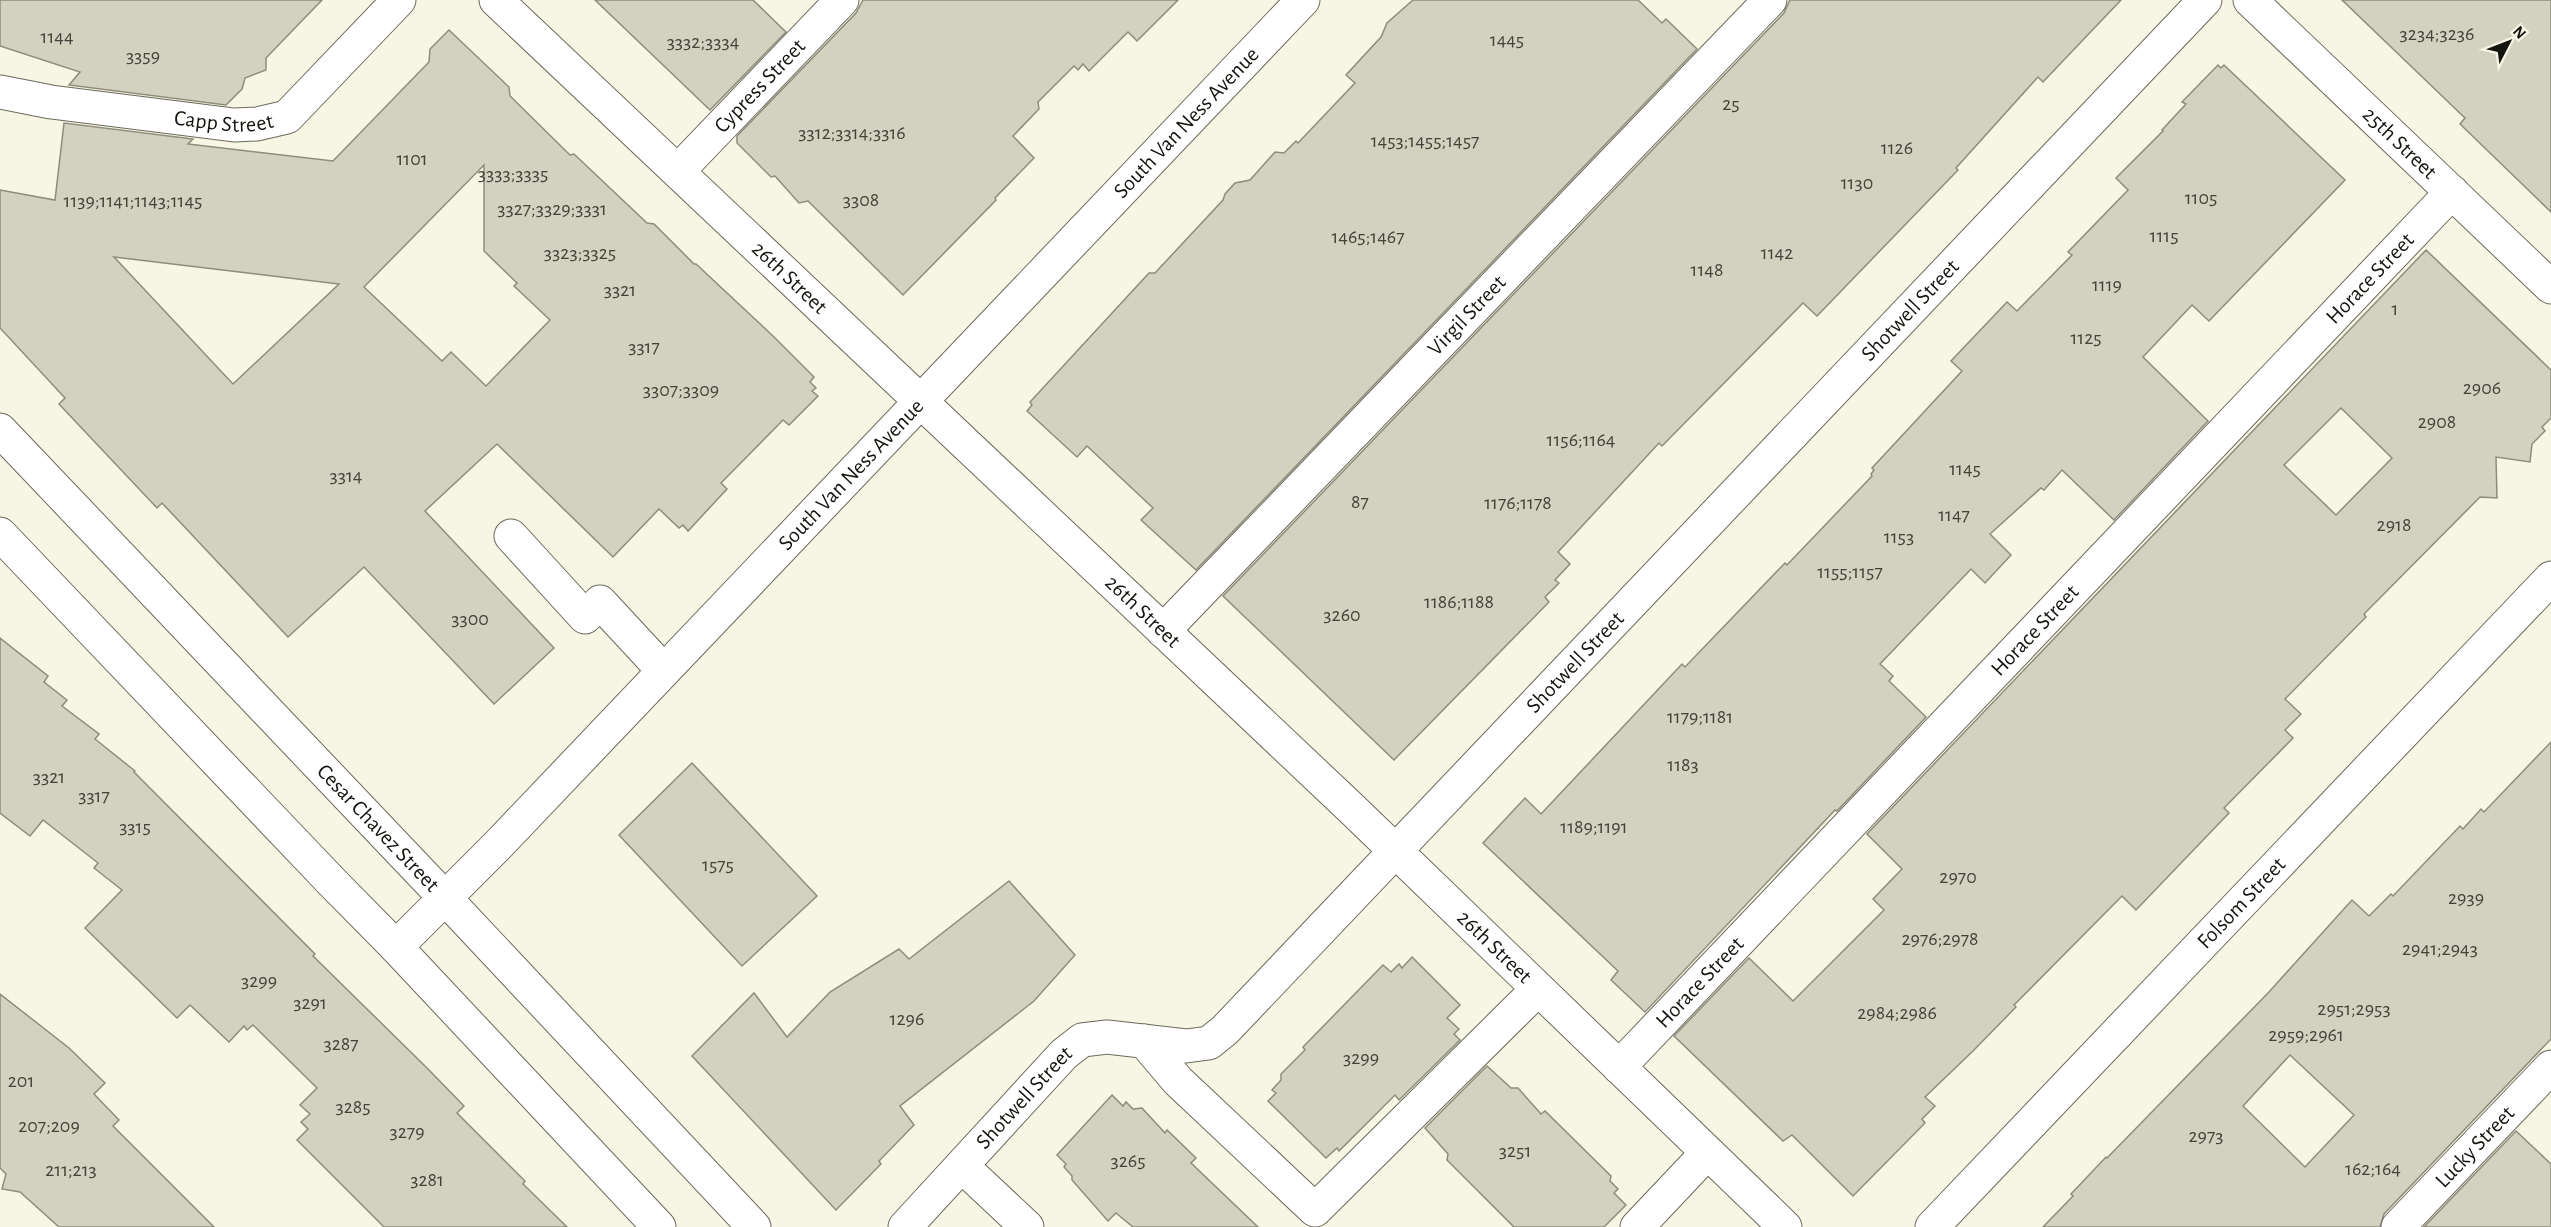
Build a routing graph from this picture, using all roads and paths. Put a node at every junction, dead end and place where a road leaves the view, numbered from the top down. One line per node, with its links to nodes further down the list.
1 (399, 0): 8 (street, Capp Street)
2 (496, 0): 9 (street, 26th Street)
3 (842, 0): 9 (street, Cypress Street)
4 (1303, 0): 12 (street, South Van Ness Avenue)
5 (1770, 0): 17 (street, Virgil Street)
6 (2205, 0): 19 (street, Shotwell Street)
7 (2250, 0): 10 (street, 25th Street)
8 (0, 92)
9 (678, 171): 12 (street, 26th Street)
10 (2452, 192): 11 (street, 25th Street); 24 (street, Horace Street)
11 (2551, 286)
12 (920, 401): 17 (street, 26th Street); 18 (street, South Van Ness Avenue)
13 (0, 430): 20 (street, Cesar Chavez Street)
14 (0, 534): 21 (street)
15 (511, 536): 18 (street)
16 (2551, 578): 34 (street, Folsom Street)
17 (1163, 631): 19 (street, 26th Street)
18 (663, 670): 20 (street, South Van Ness Avenue)
19 (1395, 850): 22 (street, 26th Street); 23 (street, Shotwell Street)
20 (445, 898): 21 (street, South Van Ness Avenue); 29 (street, Cesar Chavez Street)
21 (396, 947): 28 (street)
22 (1538, 989): 23 (street); 24 (street, 26th Street)
23 (1144, 1041): 27 (street, Shotwell Street)
24 (1619, 1067): 26 (street, 26th Street)
25 (2551, 1067): 35 (street, Lucky Street)
26 (1707, 1154): 32 (street); 33 (street, 26th Street)
27 (962, 1167): 30 (street, Shotwell Street); 31 (street)
28 (659, 1227)
29 (754, 1227)
30 (905, 1227)
31 (1027, 1227)
32 (1637, 1227)
33 (1785, 1227)
34 (1932, 1227)
35 (2398, 1227)

